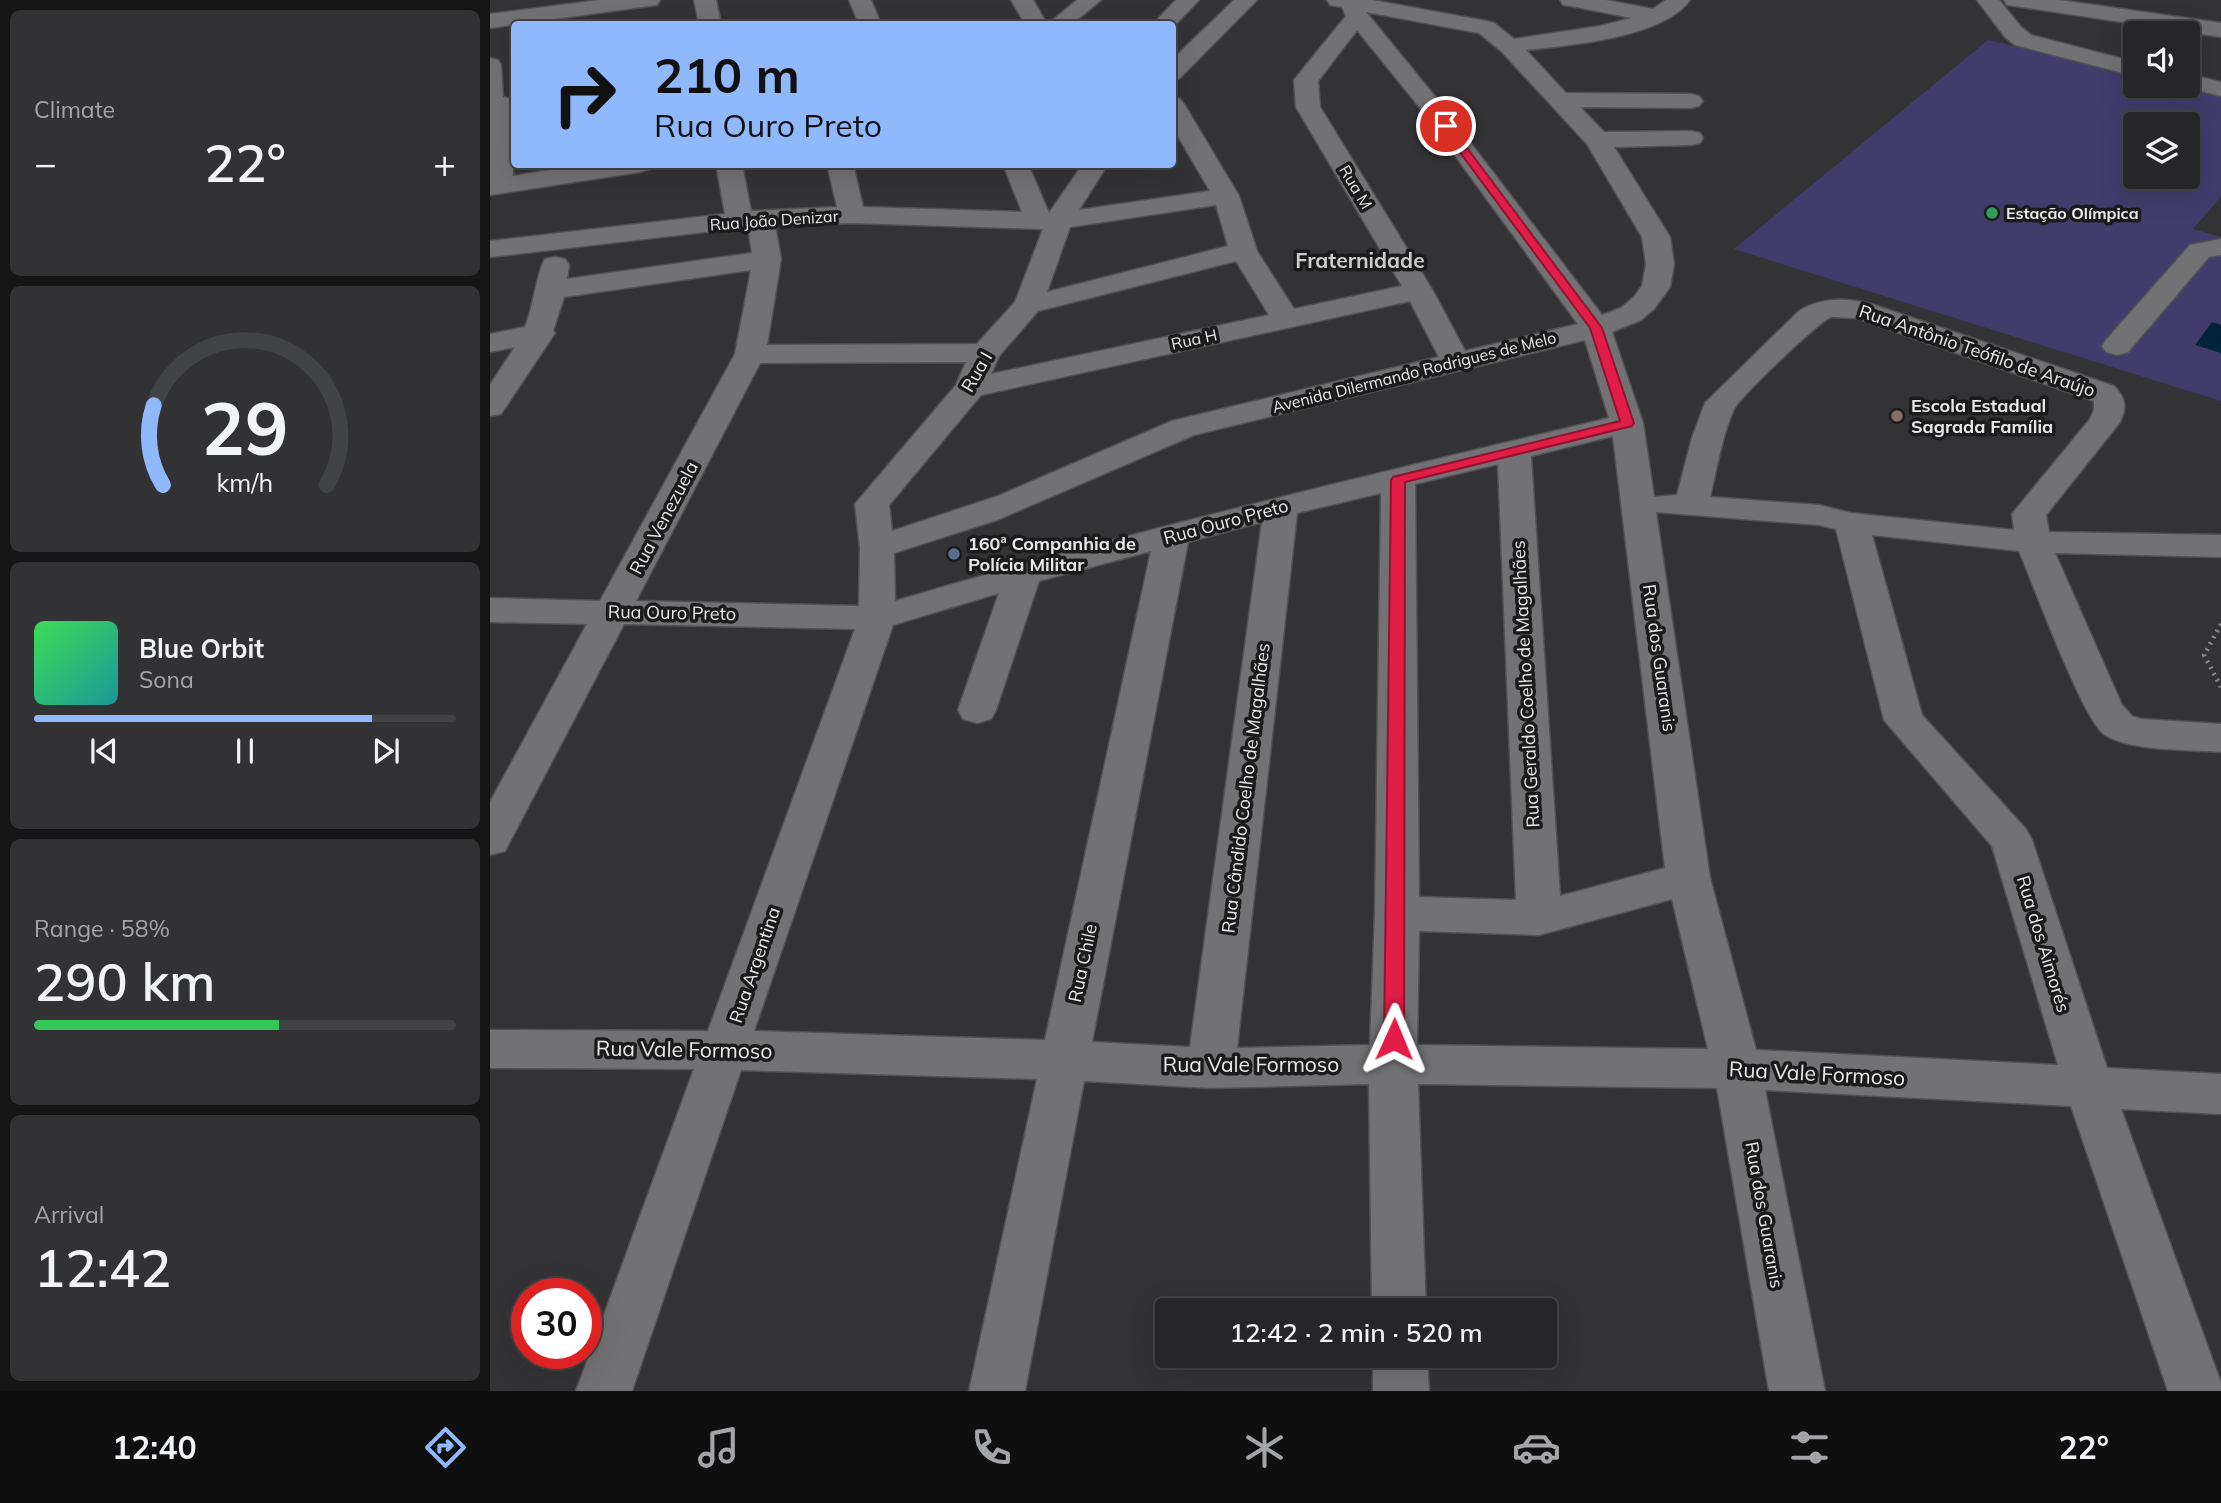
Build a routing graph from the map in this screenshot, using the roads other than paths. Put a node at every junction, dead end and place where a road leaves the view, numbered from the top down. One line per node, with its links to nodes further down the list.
1 (651, 0): 14 (street); 16 (street)
2 (705, 0): 17 (street)
3 (860, 0): 18 (street)
4 (1022, 0): 19 (street)
5 (1090, 0): 20 (street)
6 (1186, 0): 21 (street)
7 (1245, 0): 26 (street)
8 (1571, 0): 13 (street)
9 (1679, 0): 13 (street)
10 (1988, 0): 25 (street)
11 (2015, 0): 22 (street)
12 (1348, 6): 23 (street, Avenida Dilermando Rodrigues de Melo); 51 (street, Rua M); 54 (street, Rua dos Guaranis)
13 (1661, 16): 23 (street)
14 (570, 18): 15 (street)
15 (490, 21)
16 (658, 21)
17 (709, 21)
18 (869, 21)
19 (1034, 21)
20 (1063, 21)
21 (1167, 21)
22 (2221, 30)
23 (1509, 46): 29 (street, Avenida Dilermando Rodrigues de Melo)
24 (490, 65): 31 (street)
25 (2123, 66)
26 (1176, 69)
27 (2200, 84): 28 (street)
28 (2221, 89)
29 (1561, 100): 30 (street); 34 (street, Avenida Dilermando Rodrigues de Melo)
30 (1691, 101)
31 (499, 105): 40 (street)
32 (1176, 111): 41 (street)
33 (1691, 138): 34 (street)
34 (1597, 140): 54 (street, Avenida Dilermando Rodrigues de Melo)
35 (597, 168): 40 (street)
36 (731, 168): 43 (street, Rua Venezuela)
37 (841, 168): 42 (street)
38 (1017, 168): 44 (street)
39 (1093, 168): 44 (street, Rua I)
40 (495, 186)
41 (1226, 196): 44 (street, Rua João Denizar); 48 (street)
42 (852, 215): 43 (street, Rua João Denizar); 44 (street, Rua João Denizar)
43 (750, 219): 45 (street, Rua João Denizar); 49 (street, Rua Venezuela)
44 (1048, 219): 52 (street, Rua I)
45 (558, 242): 47 (street, Rua João Denizar); 50 (street)
46 (2221, 247): 57 (street)
47 (490, 249)
48 (1243, 251): 52 (street); 53 (street)
49 (767, 259): 50 (street); 58 (street, Rua Venezuela)
50 (553, 289): 55 (street)
51 (1419, 291): 53 (street, Rua H); 60 (street, Rua M)
52 (1028, 305): 59 (street, Rua I)
53 (1286, 319): 61 (street, Rua H)
54 (1596, 328): 60 (street, Avenida Dilermando Rodrigues de Melo); 63 (street, Rua dos Guaranis)
55 (540, 333): 56 (street); 62 (street)
56 (490, 343)
57 (2117, 346)
58 (750, 354): 59 (street); 76 (street, Rua Venezuela)
59 (985, 354): 61 (street, Rua I)
60 (1457, 363): 73 (street, Avenida Dilermando Rodrigues de Melo)
61 (970, 388): 73 (street, Rua I)
62 (490, 407)
63 (1627, 423): 64 (street, Rua Ouro Preto); 66 (street, Rua dos Guaranis)
64 (1514, 450): 65 (street, Rua Ouro Preto); 83 (street, Rua Geraldo Coelho de Magalhães)
65 (1398, 480): 68 (street, Rua Ouro Preto); 82 (street)
66 (1638, 502): 67 (street); 81 (street, Rua dos Guaranis)
67 (1690, 506): 69 (street); 71 (street, Rua Antônio Teófilo de Araújo)
68 (1281, 507): 70 (street, Rua Ouro Preto); 88 (street, Rua Cândido Coelho de Magalhães)
69 (1851, 523): 71 (street); 90 (street, Rua dos Aimorés)
70 (1172, 536): 74 (street, Rua Ouro Preto); 86 (street, Rua Chile)
71 (2033, 542): 72 (street); 79 (street, Rua Antônio Teófilo de Araújo)
72 (2221, 546)
73 (877, 547): 77 (street, Rua I)
74 (1024, 575): 77 (street, Rua Ouro Preto); 78 (street)
75 (490, 610): 76 (street, Rua Ouro Preto)
76 (614, 612): 77 (street, Rua Ouro Preto); 80 (street, Rua Venezuela)
77 (877, 618): 85 (street, Rua Argentina)
78 (978, 710)
79 (2221, 738)
80 (490, 840)
81 (1688, 878): 83 (street); 89 (street, Rua dos Guaranis)
82 (1397, 913): 83 (street); 87 (street)
83 (1539, 918)
84 (490, 1049): 85 (street, Rua Vale Formoso)
85 (726, 1050): 86 (street, Rua Vale Formoso); 94 (street, Rua Argentina)
86 (1063, 1060): 88 (street, Rua Vale Formoso); 95 (street, Rua Chile)
87 (1394, 1064): 88 (street, Rua Vale Formoso); 89 (street, Rua Vale Formoso); 92 (street)
88 (1211, 1068)
89 (1737, 1069): 90 (street, Rua Vale Formoso); 97 (street, Rua dos Guaranis)
90 (2089, 1088): 91 (street, Rua Vale Formoso); 98 (street, Rua dos Aimorés)
91 (2221, 1094)
92 (1399, 1298)
93 (1400, 1368): 96 (street)
94 (604, 1391)
95 (996, 1391)
96 (1401, 1391)
97 (1797, 1391)
98 (2196, 1391)

